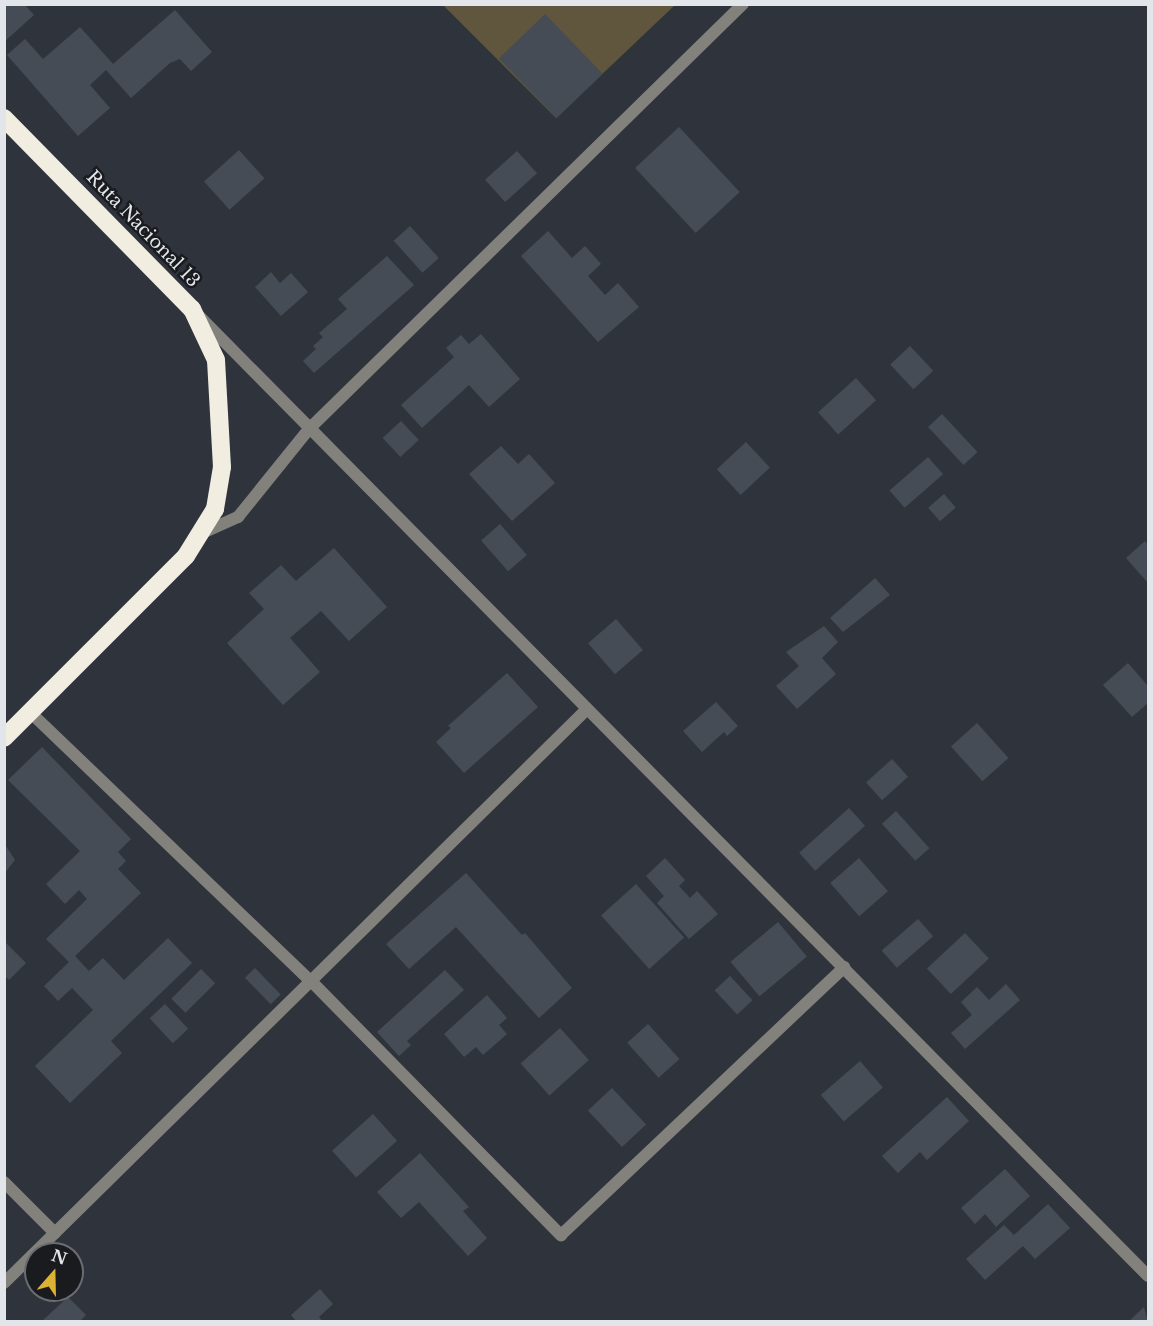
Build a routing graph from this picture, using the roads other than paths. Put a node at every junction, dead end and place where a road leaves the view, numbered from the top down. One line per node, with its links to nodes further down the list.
1 (743, 4): 4 (street)
2 (4, 118): 3 (highway, Ruta Nacional 13)
3 (192, 309): 4 (street); 5 (highway, Ruta Nacional 13)
4 (309, 429): 5 (street); 6 (street)
5 (199, 534): 7 (highway, Ruta Nacional 13)
6 (587, 709): 9 (street); 10 (street)
7 (30, 712): 8 (highway, Ruta Nacional 13); 10 (street)
8 (4, 738)
9 (844, 967): 10 (street); 13 (street)
10 (313, 983): 12 (street)
11 (4, 1182): 12 (street)
12 (55, 1233): 14 (street)
13 (1149, 1276)
14 (4, 1282)

